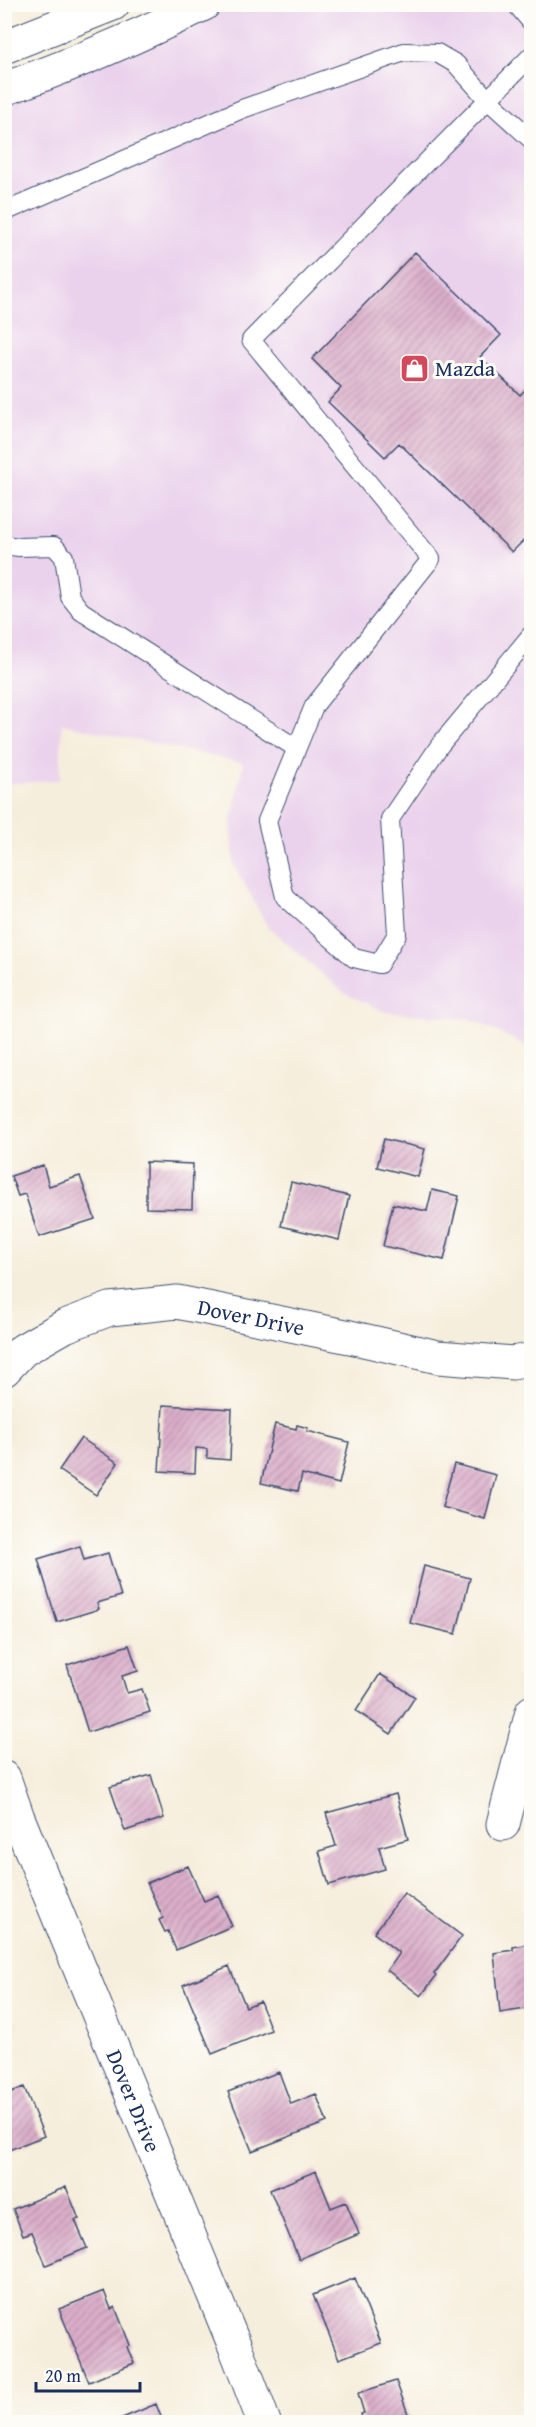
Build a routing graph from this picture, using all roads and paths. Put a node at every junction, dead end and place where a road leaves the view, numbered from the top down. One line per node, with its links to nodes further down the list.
1 (113, 4): 5 (street)
2 (204, 4): 7 (street)
3 (516, 4): 4 (lane)
4 (531, 23)
5 (4, 47)
6 (531, 54): 8 (lane)
7 (4, 89)
8 (488, 100): 9 (lane); 10 (lane); 13 (lane)
9 (531, 140)
10 (4, 212)
11 (4, 545): 13 (lane)
12 (531, 634): 13 (lane)
13 (297, 748)
14 (525, 1365): 15 (street, Dover Drive)
15 (4, 1370)
16 (531, 1712): 18 (street)
17 (4, 1778): 19 (street, Dover Drive)
18 (503, 1824)
19 (264, 2422)

